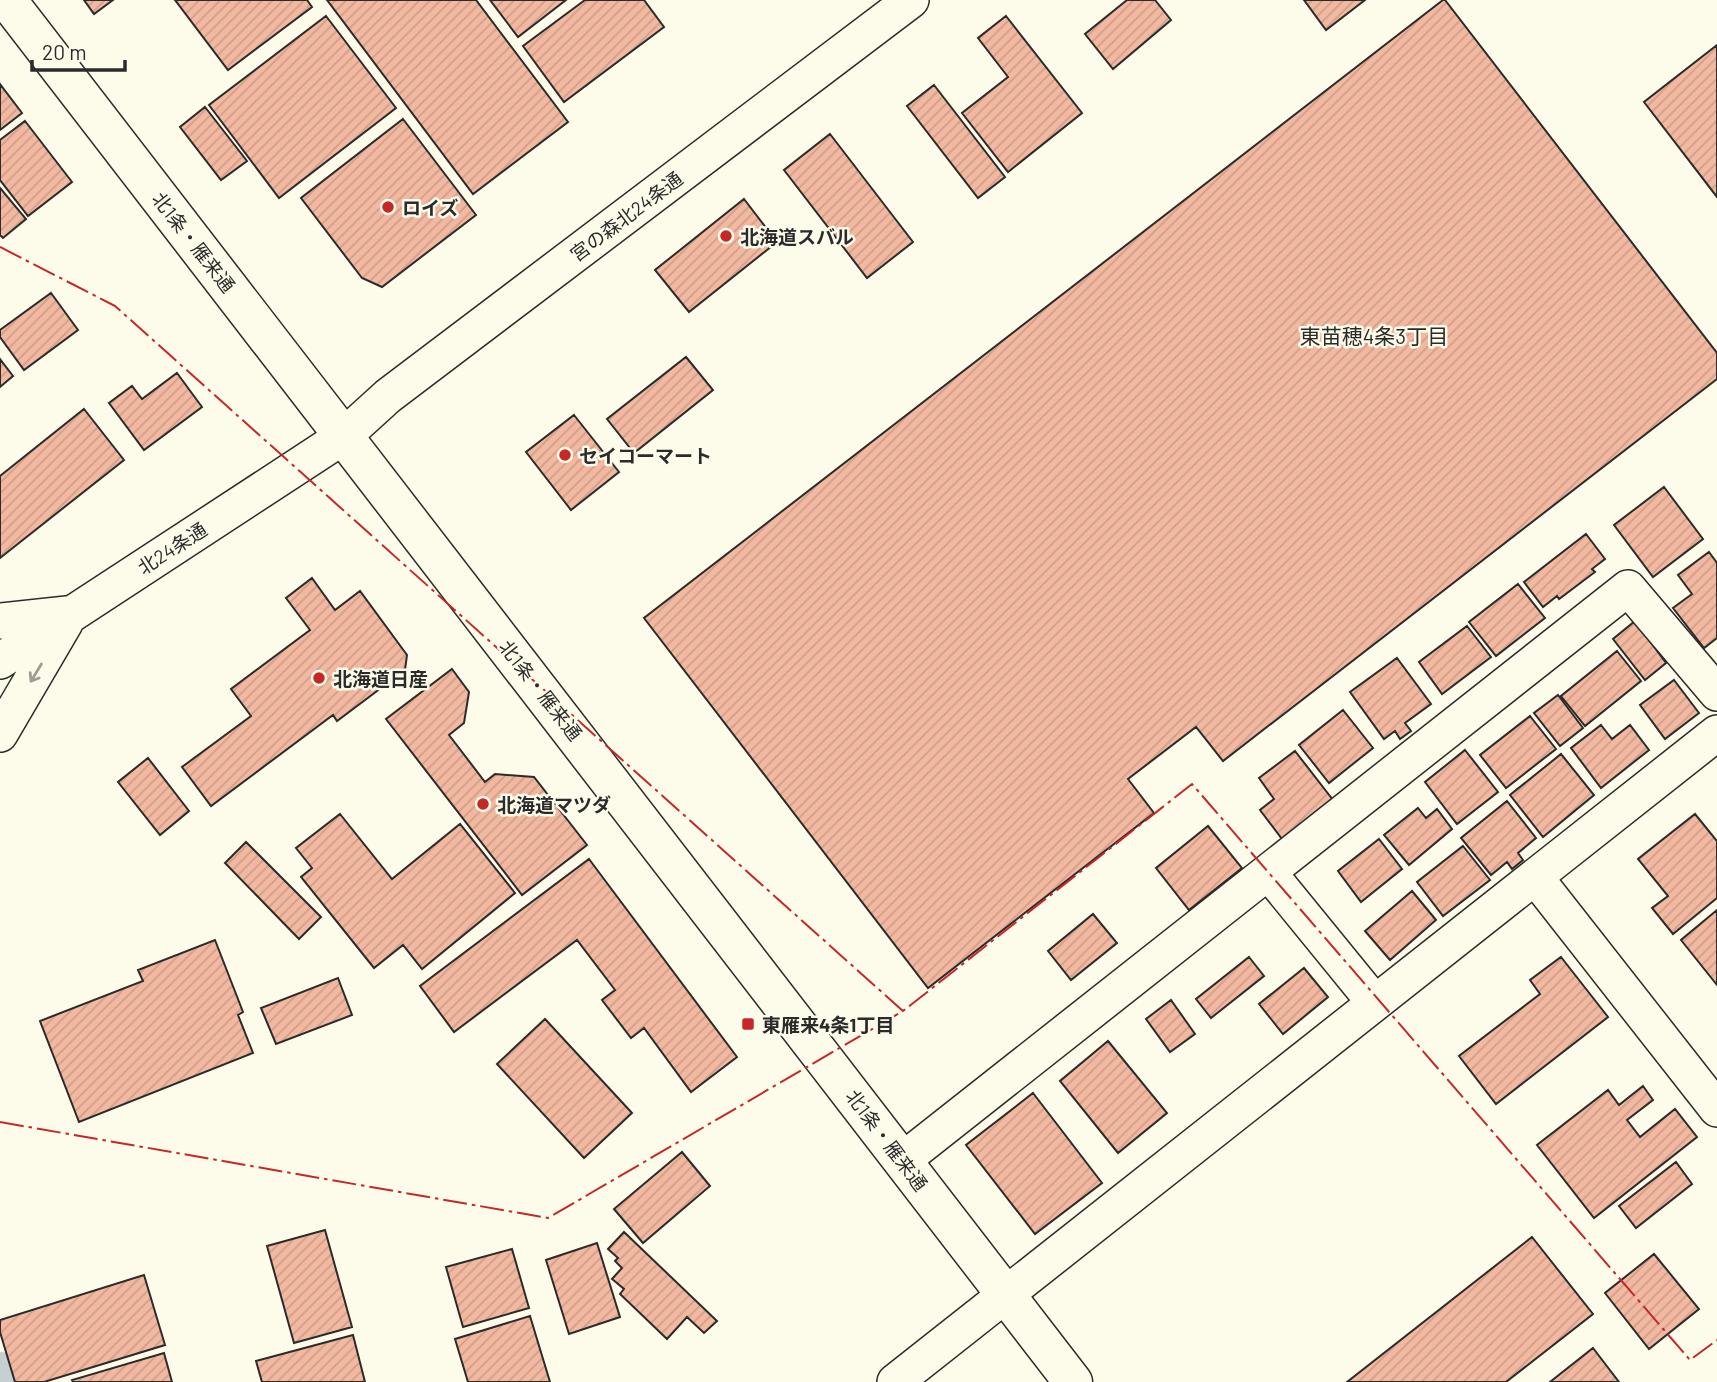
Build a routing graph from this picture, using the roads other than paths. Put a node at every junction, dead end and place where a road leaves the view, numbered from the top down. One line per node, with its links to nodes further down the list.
1 (7, 0): 3 (highway, 北1条・雁来通)
2 (911, 0): 3 (street, 宮の森北24条通)
3 (344, 436): 4 (street, 北24条通); 14 (highway, 北1条・雁来通)
4 (71, 614): 5 (street); 6 (street, 北24条通); 9 (street, one-way to 9)
5 (0, 621)
6 (0, 661)
7 (1717, 693): 10 (street)
8 (1717, 733): 11 (street)
9 (0, 734)
10 (1269, 873): 12 (street); 14 (street)
11 (1535, 877): 12 (street); 13 (street)
12 (1375, 1003): 15 (street)
13 (1717, 1109)
14 (903, 1160): 15 (highway, 北1条・雁来通)
15 (1004, 1294): 16 (street); 17 (highway, 北1条・雁来通)
16 (895, 1382)
17 (1073, 1382)

